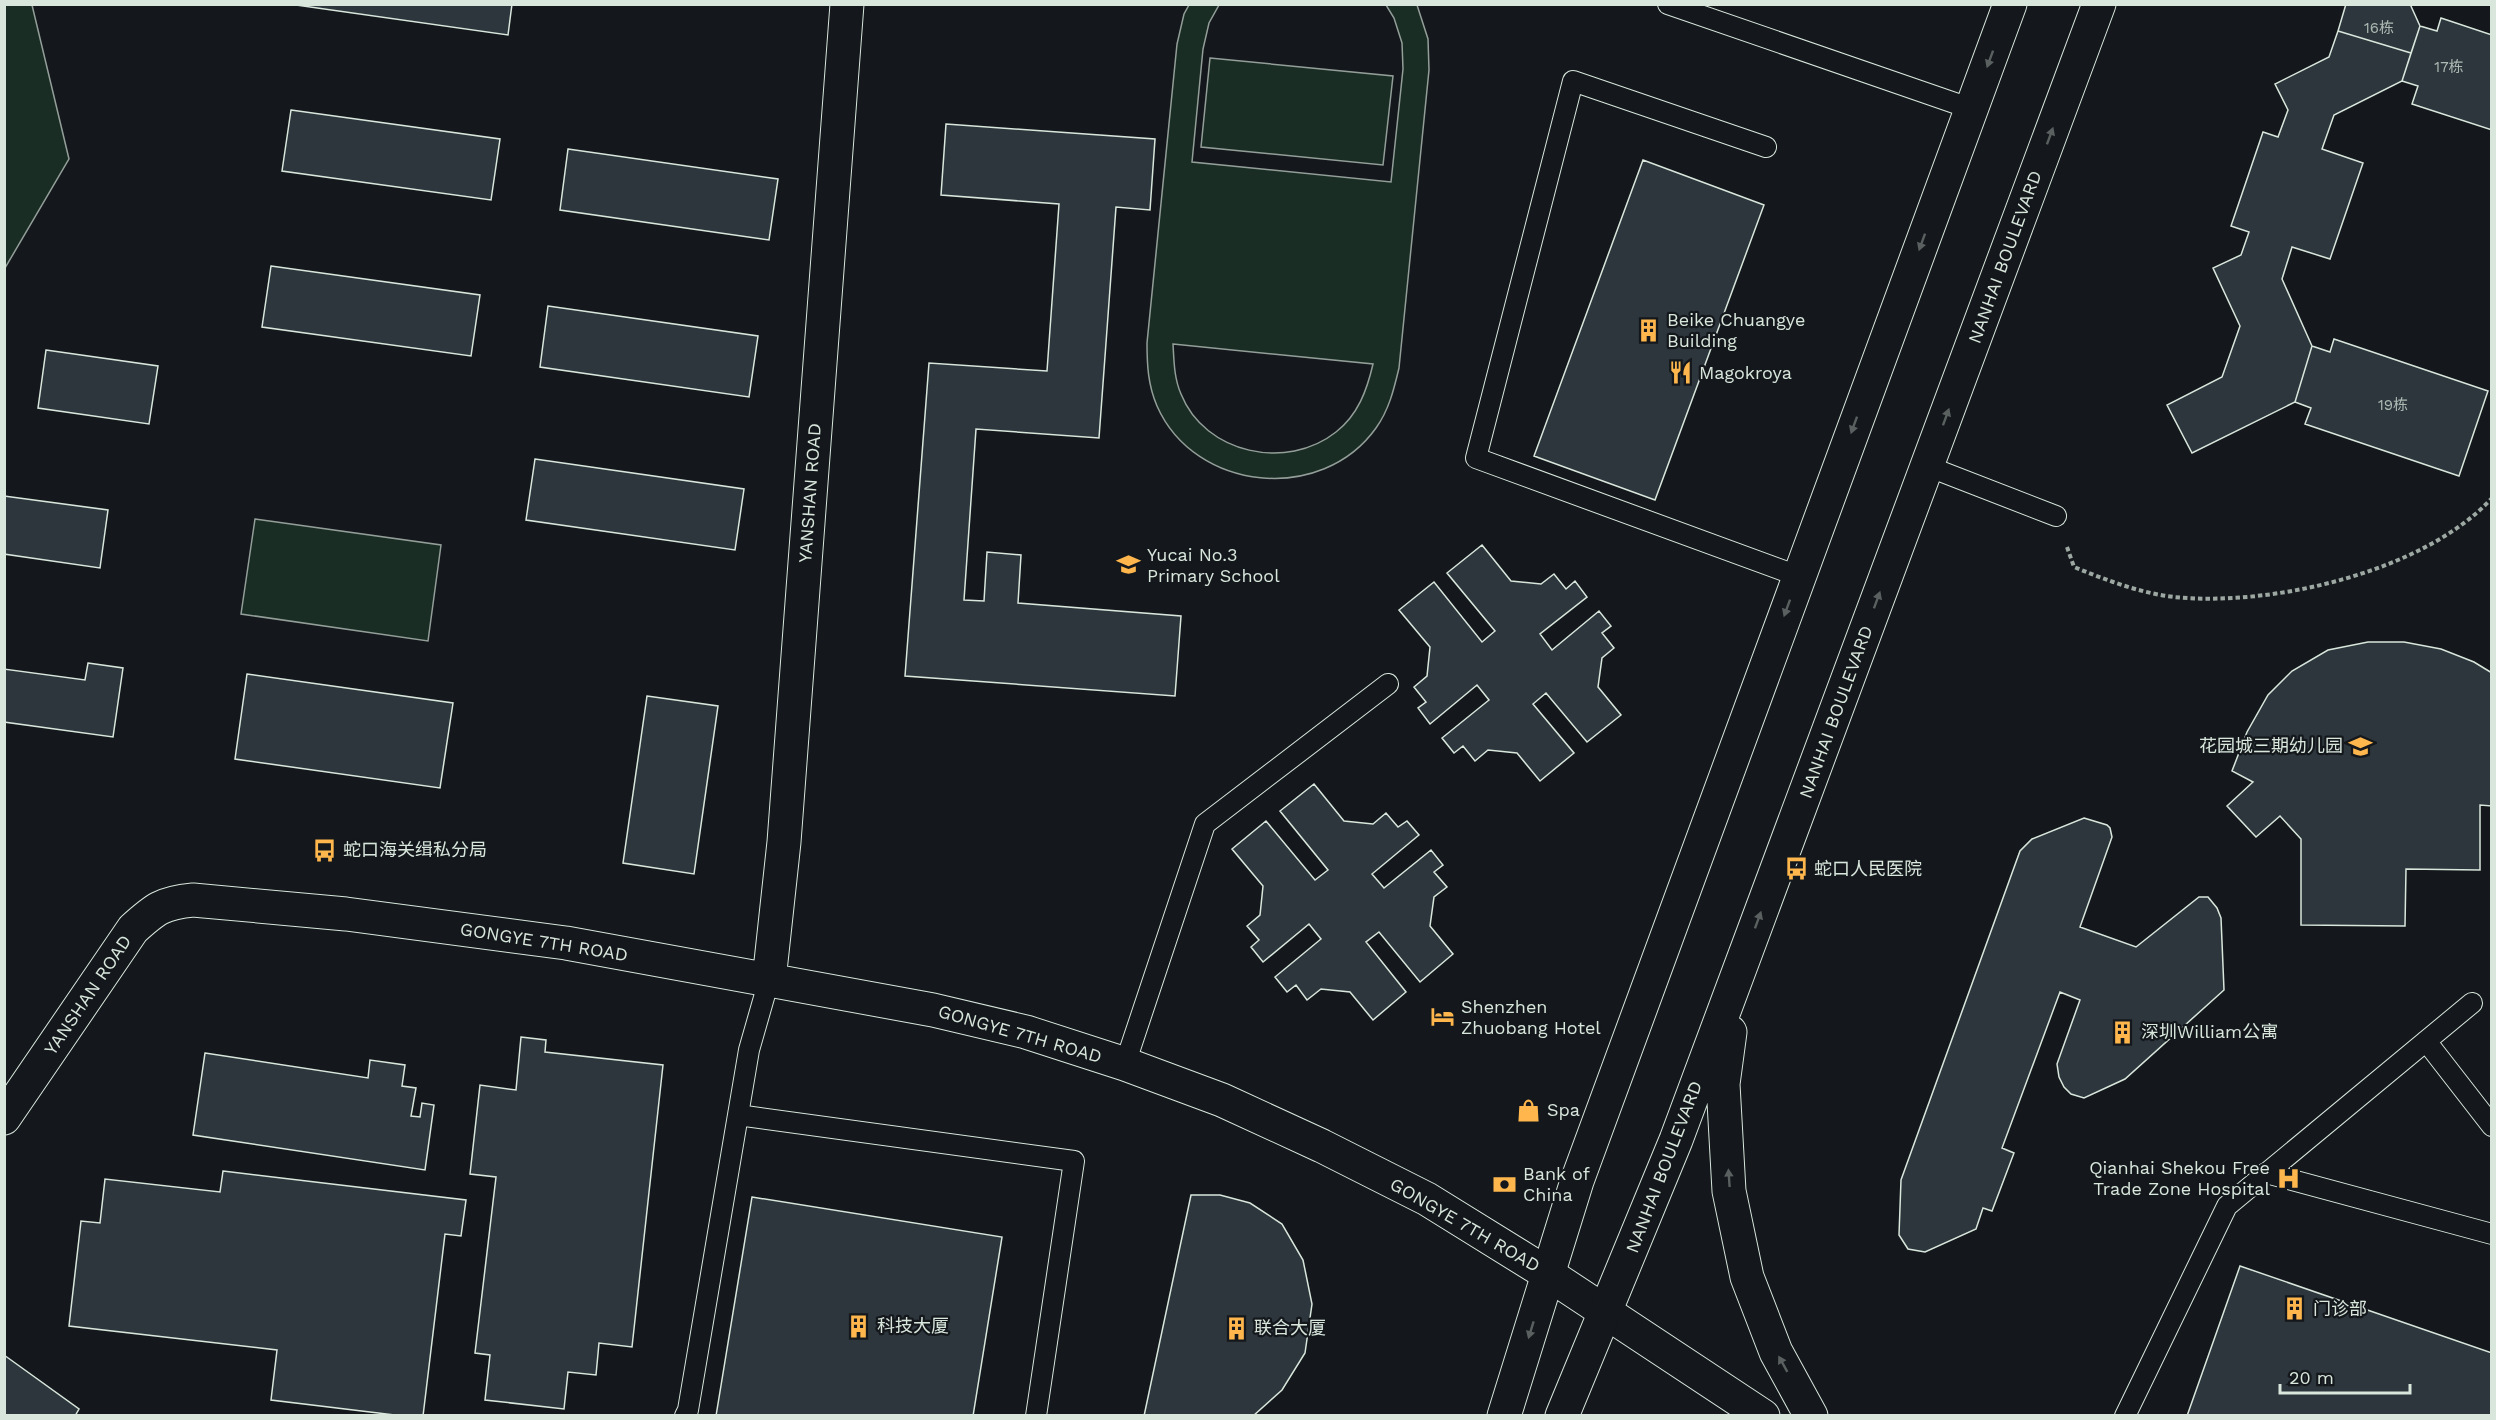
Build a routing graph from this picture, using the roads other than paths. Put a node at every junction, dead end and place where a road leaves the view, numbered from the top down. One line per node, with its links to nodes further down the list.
1 (848, 4): 13 (main road, YANSHAN ROAD)
2 (1668, 4): 5 (lane)
3 (2010, 4): 5 (main road, one-way to 5)
4 (2099, 4): 7 (main road, NANHAI BOULEVARD, one-way to 4)
5 (1972, 109): 9 (main road, one-way to 9)
6 (1766, 147): 9 (lane)
7 (1928, 465): 8 (lane); 12 (main road, NANHAI BOULEVARD, one-way to 7)
8 (2056, 516)
9 (1798, 576): 22 (main road, one-way to 22)
10 (1388, 684): 16 (lane)
11 (193, 900): 13 (main road, GONGYE 7TH ROAD); 18 (main road, YANSHAN ROAD)
12 (1738, 975): 23 (main road, NANHAI BOULEVARD); 29 (main road, one-way to 12)
13 (769, 980): 16 (main road, GONGYE 7TH ROAD); 17 (lane)
14 (2472, 1003): 15 (lane)
15 (2426, 1041): 19 (lane); 20 (lane)
16 (1125, 1064): 22 (main road, GONGYE 7TH ROAD)
17 (738, 1115): 24 (lane); 25 (lane)
18 (4, 1118)
19 (2492, 1126)
20 (2266, 1173): 21 (lane); 30 (lane)
21 (2492, 1234)
22 (1548, 1274): 23 (main road, GONGYE 7TH ROAD); 26 (main road, one-way to 26)
23 (1606, 1313): 27 (main road, NANHAI BOULEVARD); 28 (main road, GONGYE 7TH ROAD)
24 (685, 1416)
25 (1036, 1416)
26 (1504, 1416)
27 (1562, 1416)
28 (1763, 1416)
29 (1811, 1416)
30 (2125, 1416)

